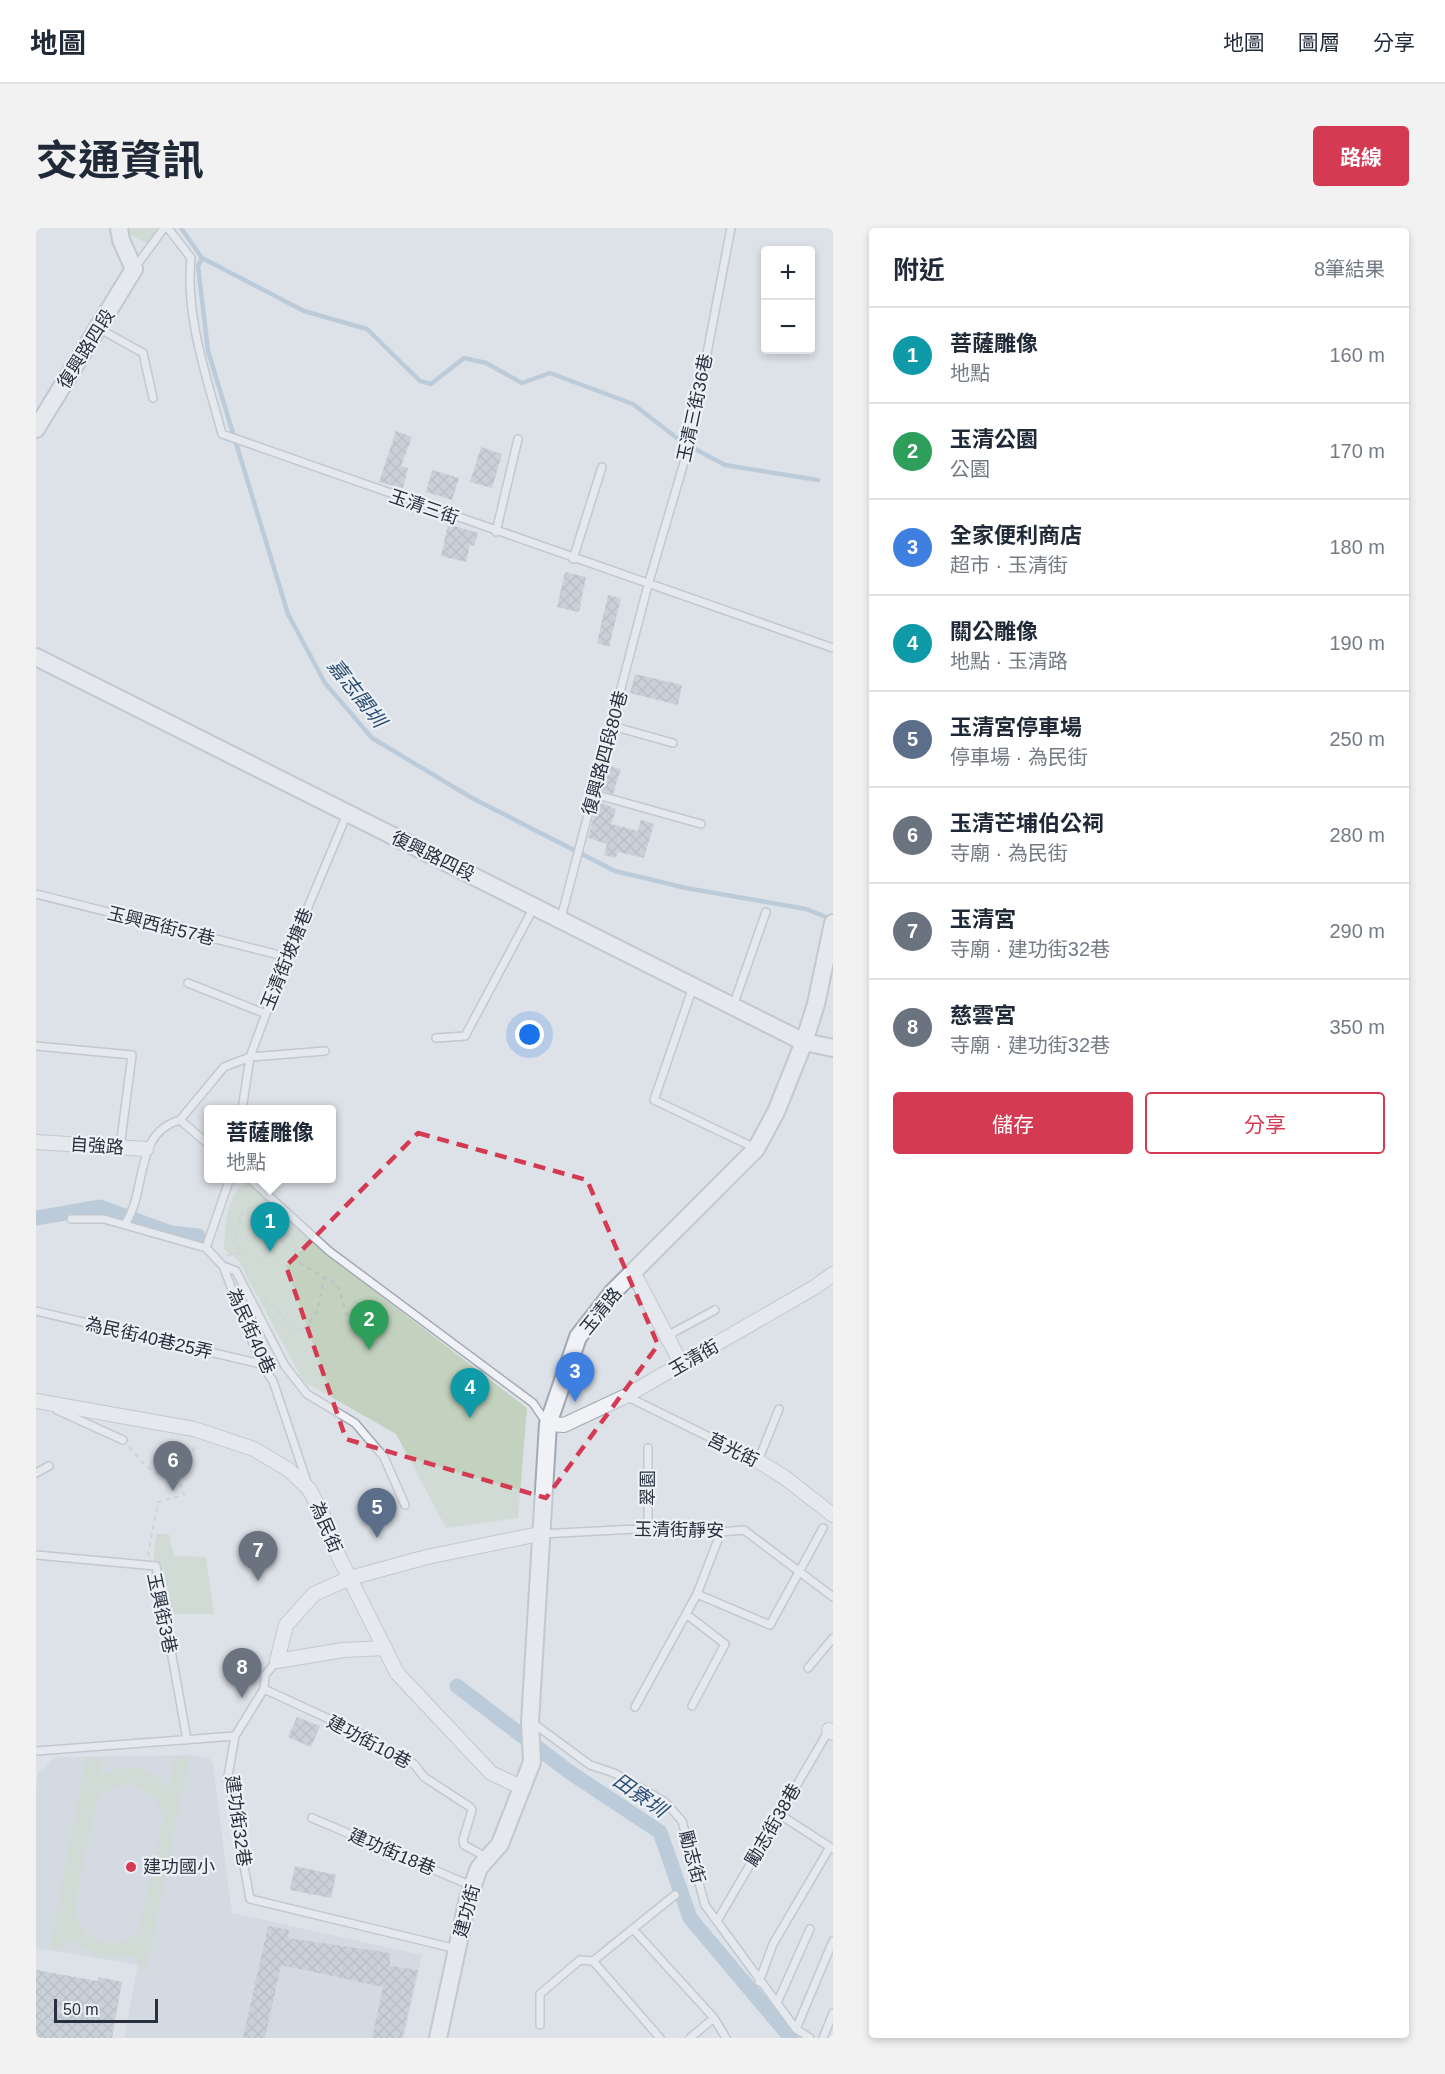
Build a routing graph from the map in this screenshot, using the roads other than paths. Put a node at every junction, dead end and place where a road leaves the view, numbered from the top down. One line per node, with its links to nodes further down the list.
1 (119, 228): 4 (street)
2 (166, 228): 4 (lane); 10 (lane, 玉清三街)
3 (731, 228): 12 (lane, 玉清三街36巷)
4 (134, 268): 5 (street, 復興路四段)
5 (101, 326): 6 (lane); 7 (street, 復興路四段)
6 (153, 398)
7 (36, 429)
8 (518, 439): 10 (lane)
9 (602, 467): 11 (lane)
10 (496, 532): 11 (lane, 玉清三街)
11 (573, 559): 12 (lane, 玉清三街)
12 (648, 585): 13 (lane, 玉清三街); 15 (lane, 復興路四段80巷)
13 (833, 648)
14 (36, 657): 18 (street, 復興路四段)
15 (612, 726): 16 (lane); 17 (lane, 復興路四段80巷)
16 (673, 743)
17 (594, 794): 19 (lane); 23 (lane, 復興路四段80巷)
18 (348, 813): 21 (street, 復興路四段); 25 (lane, 玉清街坡塘巷)
19 (701, 824)
20 (36, 894): 25 (lane, 玉興西街57巷)
21 (534, 907): 23 (street, 復興路四段); 30 (lane)
22 (766, 912): 28 (lane)
23 (560, 920): 27 (street, 復興路四段)
24 (833, 923): 31 (street, 玉清路)
25 (287, 957): 29 (lane, 玉清街坡塘巷)
26 (188, 982): 29 (lane)
27 (693, 987): 28 (street, 復興路四段); 42 (lane)
28 (733, 1006): 31 (street, 復興路四段)
29 (266, 1014): 35 (lane, 玉清街坡塘巷)
30 (436, 1038)
31 (804, 1042): 33 (street, 復興路四段); 42 (street, 玉清路)
32 (36, 1046): 40 (lane)
33 (833, 1048)
34 (326, 1051): 35 (lane, 自強路)
35 (250, 1057): 36 (lane, 玉清街坡塘巷); 37 (lane, 自強路)
36 (243, 1105)
37 (180, 1120): 38 (lane); 41 (lane, 自強路)
38 (204, 1141)
39 (36, 1142): 40 (street, 自強路)
40 (120, 1147): 41 (street, 自強路)
41 (146, 1149): 46 (lane)
42 (756, 1149): 49 (street, 玉清路)
43 (229, 1183): 47 (lane)
44 (253, 1183): 59 (lane)
45 (71, 1219): 46 (lane)
46 (125, 1224): 47 (lane)
47 (206, 1248): 48 (lane, 為民街40巷)
48 (223, 1266): 54 (lane, 為民街40巷); 66 (lane)
49 (634, 1274): 53 (street); 59 (street, 玉清路)
50 (833, 1274): 55 (street, 玉清街)
51 (715, 1310): 53 (lane)
52 (36, 1311): 54 (lane, 為民街40巷25弄)
53 (667, 1336): 55 (street)
54 (261, 1364): 65 (lane, 為民街40巷)
55 (682, 1365): 56 (street, 玉清街)
56 (626, 1396): 59 (street, 玉清街); 62 (lane, 莒光街)
57 (38, 1402): 60 (lane); 65 (street, 為民街)
58 (779, 1409): 62 (lane)
59 (548, 1424): 71 (street, 玉清路)
60 (123, 1440)
61 (648, 1448): 68 (lane, 翠園)
62 (758, 1461): 67 (street, 莒光街)
63 (49, 1466): 64 (lane)
64 (36, 1473)
65 (309, 1489): 74 (street, 為民街)
66 (405, 1505)
67 (833, 1515)
68 (648, 1528): 70 (lane, 玉清街靜安); 71 (lane, 玉清街靜安)
69 (823, 1528): 73 (lane)
70 (722, 1532): 73 (lane, 玉清街靜安); 75 (lane)
71 (539, 1534): 74 (street, 建功街32巷); 85 (street, 玉清路)
72 (36, 1555): 88 (lane, 玉興街3巷)
73 (798, 1570): 75 (lane); 76 (lane, 玉清街靜安)
74 (350, 1578): 79 (street, 為民街); 80 (street, 建功街32巷)
75 (697, 1594): 77 (lane)
76 (833, 1597)
77 (686, 1614): 83 (lane); 84 (lane)
78 (833, 1638): 81 (lane)
79 (385, 1648): 80 (street); 91 (street, 為民街)
80 (277, 1661): 82 (lane, 建功街32巷)
81 (808, 1668)
82 (264, 1689): 87 (lane, 建功街32巷); 95 (lane, 建功街10巷)
83 (692, 1706)
84 (635, 1707)
85 (530, 1722): 90 (street, 玉清路); 98 (lane, 勵志街)
86 (831, 1731): 92 (lane, 勵志街38巷)
87 (235, 1736): 88 (lane); 102 (lane, 建功街32巷)
88 (187, 1740): 89 (lane)
89 (36, 1751)
90 (532, 1762): 91 (street, 建功街)
91 (523, 1788): 95 (street, 建功街)
92 (779, 1814): 94 (lane); 98 (lane, 勵志街38巷)
93 (312, 1818): 96 (lane, 建功街18巷)
94 (832, 1848): 104 (lane)
95 (489, 1858): 96 (street, 建功街)
96 (472, 1886): 102 (street, 建功街)
97 (675, 1895): 99 (lane)
98 (717, 1921): 104 (lane, 勵志街)
99 (633, 1929): 103 (lane); 107 (lane)
100 (810, 1929): 105 (lane)
101 (833, 1941): 109 (lane)
102 (457, 1948): 110 (street, 建功街)
103 (593, 1961): 108 (lane); 111 (lane)
104 (759, 1982): 105 (lane, 勵志街)
105 (777, 2004): 109 (lane, 勵志街)
106 (833, 2013): 115 (lane)
107 (714, 2018): 112 (lane); 113 (lane)
108 (540, 2025)
109 (796, 2030): 114 (lane, 勵志街)
110 (438, 2038)
111 (660, 2038)
112 (690, 2038)
113 (726, 2038)
114 (810, 2038)
115 (823, 2038)

